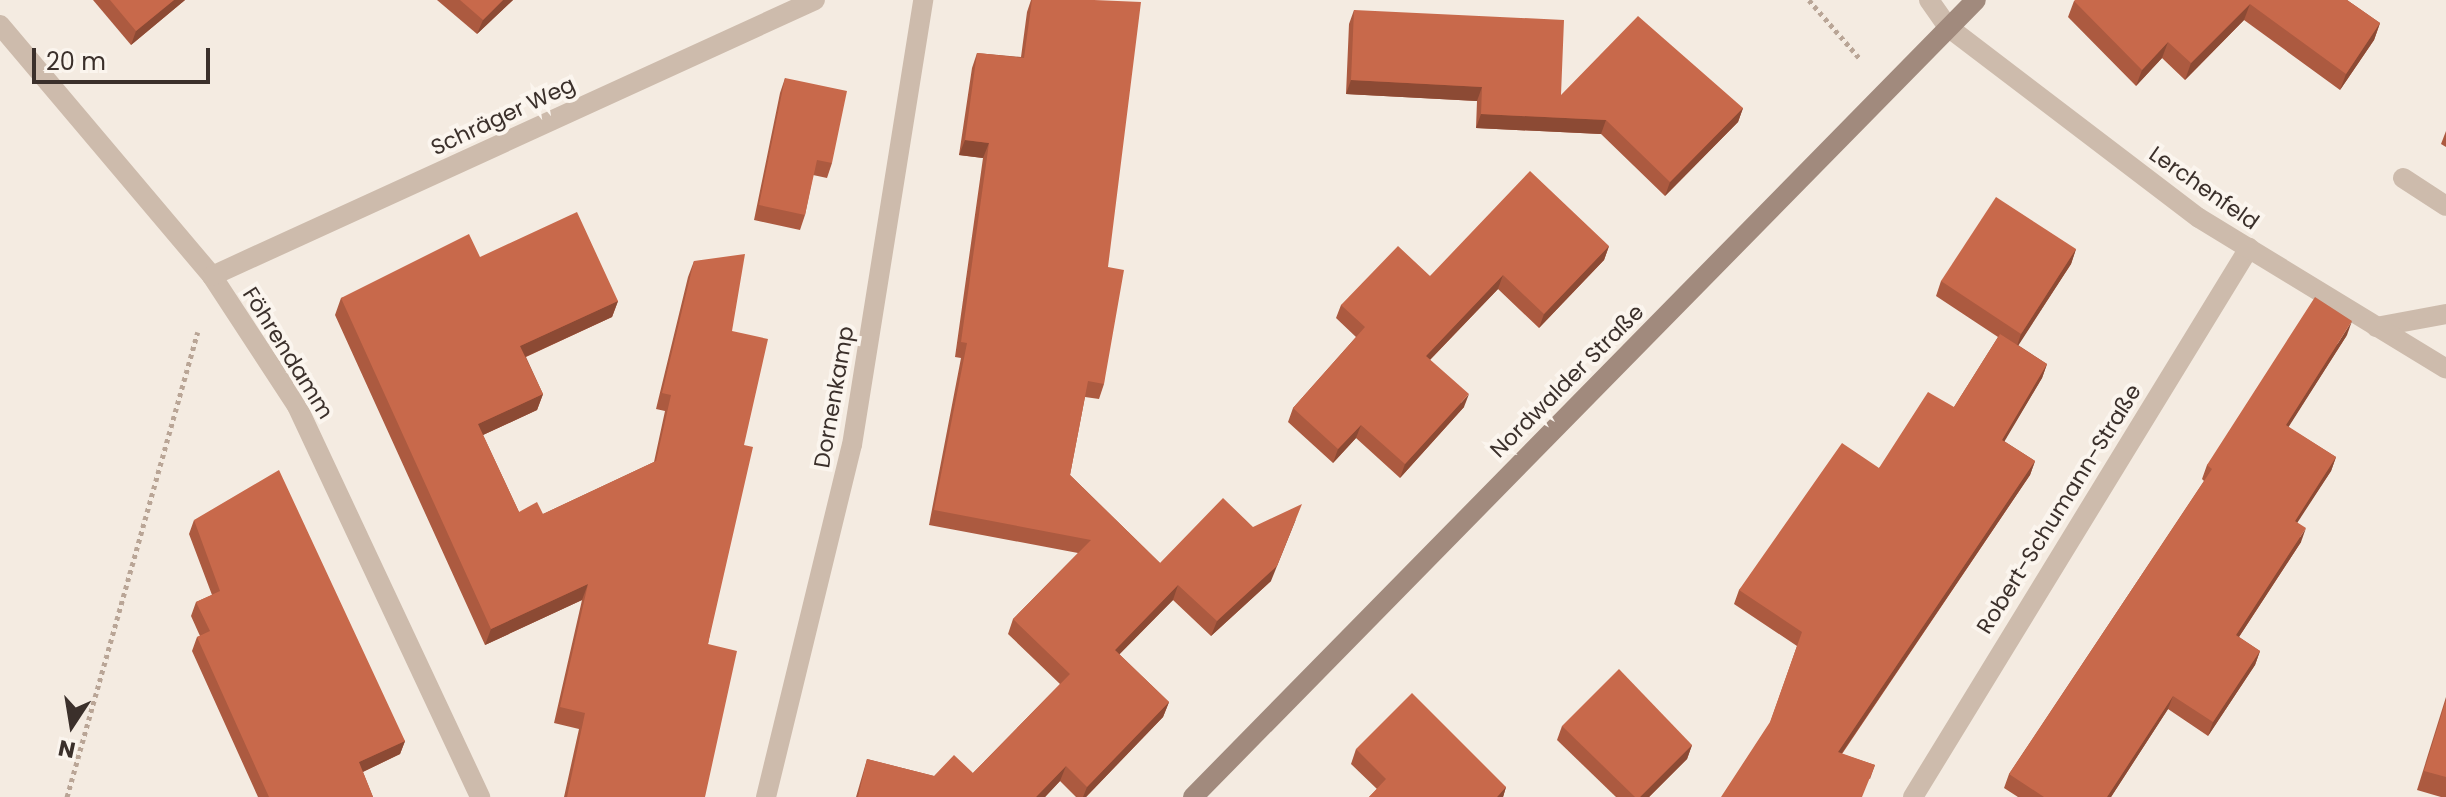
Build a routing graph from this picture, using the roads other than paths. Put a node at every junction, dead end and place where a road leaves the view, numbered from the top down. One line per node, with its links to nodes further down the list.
1 (815, 0): 10 (street, Schräger Weg)
2 (923, 0): 15 (street, Dornenkamp)
3 (1929, 0): 6 (street, Lerchenfeld)
4 (1976, 0): 6 (main road, Nordwalder Straße)
5 (0, 25): 10 (street, Föhrendamm)
6 (1948, 27): 9 (street, Lerchenfeld); 16 (main road, Nordwalder Straße)
7 (2403, 178): 8 (street)
8 (2446, 206)
9 (2249, 248): 12 (street, Lerchenfeld); 17 (street, Robert-Schumann-Straße)
10 (212, 276): 14 (street, Föhrendamm)
11 (2446, 314): 12 (street)
12 (2376, 327): 13 (street, Lerchenfeld)
13 (2446, 369)
14 (480, 797)
15 (766, 797)
16 (1193, 797)
17 (1913, 797)

